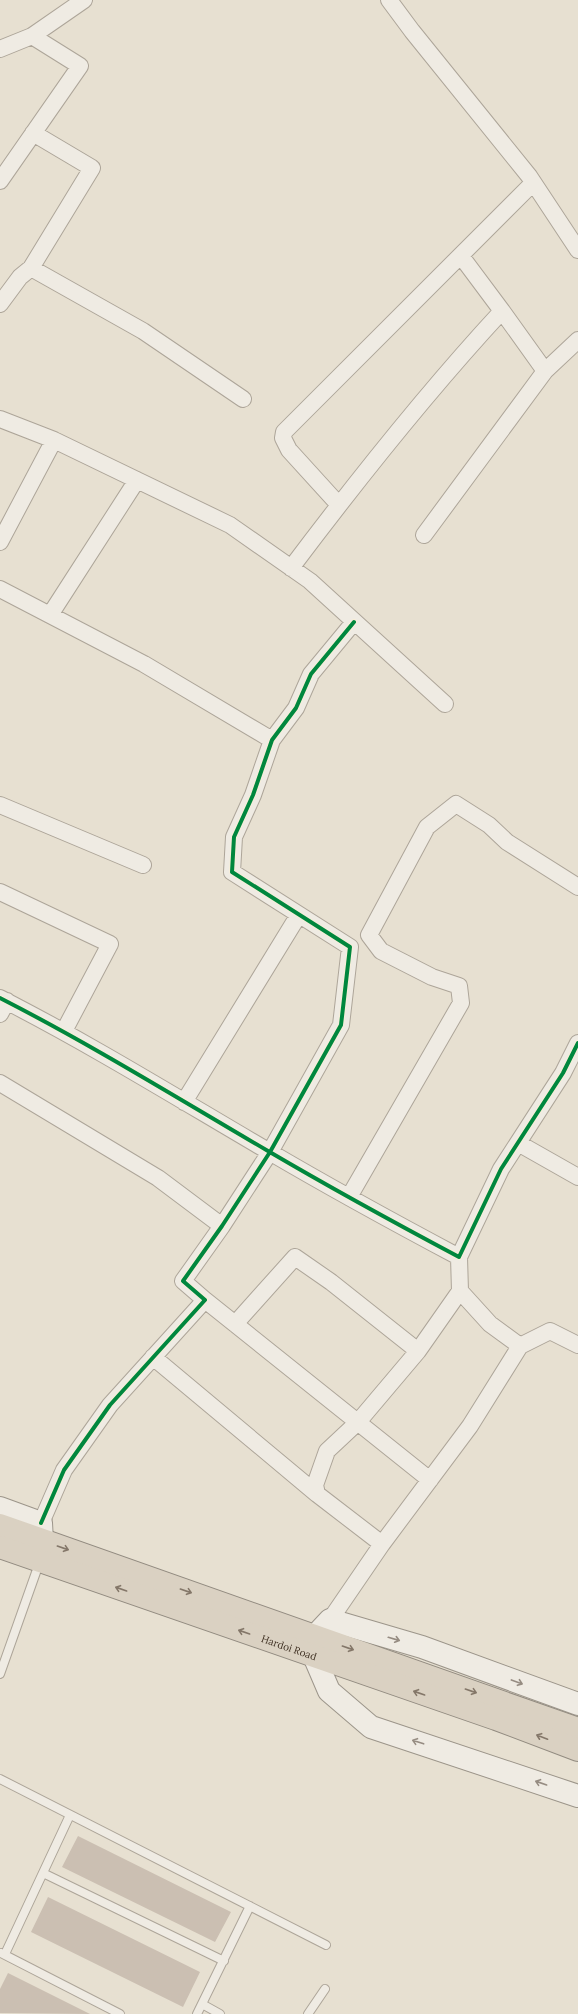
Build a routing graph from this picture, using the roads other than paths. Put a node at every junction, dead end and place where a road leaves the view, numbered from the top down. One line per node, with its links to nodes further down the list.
1 (84, 0): 3 (street)
2 (389, 0): 7 (street)
3 (32, 36): 4 (street); 5 (street)
4 (0, 49)
5 (33, 133): 6 (street); 10 (street)
6 (0, 181)
7 (533, 182): 8 (street); 9 (street)
8 (578, 250)
9 (461, 256): 12 (street); 19 (street)
10 (31, 268): 11 (street); 15 (street)
11 (0, 304)
12 (502, 311): 14 (street); 19 (street)
13 (578, 340): 14 (street)
14 (544, 371): 20 (street)
15 (243, 399)
16 (0, 419): 17 (street)
17 (54, 440): 18 (street); 21 (street)
18 (137, 480): 22 (street); 24 (street)
19 (339, 505): 22 (street)
20 (424, 535)
21 (0, 542)
22 (291, 568): 25 (street)
23 (0, 589): 24 (street)
24 (50, 615): 27 (street)
25 (354, 622): 26 (street); 27 (street)
26 (445, 704)
27 (272, 740): 32 (street)
28 (0, 804): 29 (street)
29 (143, 865)
30 (578, 887): 41 (street)
31 (0, 892): 34 (street)
32 (298, 916): 37 (street); 39 (street)
33 (2, 1004): 34 (street)
34 (64, 1031): 37 (street)
35 (578, 1043): 38 (street)
36 (0, 1083): 42 (street)
37 (184, 1102): 39 (street)
38 (518, 1143): 40 (street); 43 (street)
39 (270, 1152): 41 (street); 42 (street)
40 (578, 1177)
41 (349, 1197): 43 (street)
42 (222, 1226): 45 (street)
43 (459, 1257): 44 (street)
44 (460, 1291): 47 (street); 49 (street)
45 (205, 1300): 46 (street); 50 (street)
46 (235, 1324): 49 (street); 51 (street)
47 (520, 1346): 48 (street); 52 (street)
48 (578, 1346)
49 (418, 1351): 51 (street)
50 (153, 1357): 53 (street); 56 (street)
51 (358, 1422): 52 (street); 53 (street)
52 (430, 1480): 57 (street)
53 (317, 1494): 57 (street)
54 (0, 1508): 56 (street)
55 (0, 1525): 56 (highway, Hardoi Road)
56 (41, 1541): 58 (highway, Hardoi Road); 60 (highway, Hardoi Road); 61 (lane)
57 (382, 1544): 59 (street)
58 (0, 1547)
59 (330, 1620): 60 (street); 62 (street, one-way to 62)
60 (315, 1646): 63 (highway, Hardoi Road, one-way to 63); 64 (highway, Hardoi Road, one-way to 60); 66 (street, one-way to 60)
61 (0, 1674)
62 (578, 1704)
63 (578, 1729)
64 (578, 1750)
65 (0, 1778): 67 (lane)
66 (578, 1796)
67 (70, 1815): 68 (lane); 69 (lane)
68 (43, 1873): 71 (lane); 72 (lane)
69 (250, 1906): 70 (lane); 72 (lane)
70 (326, 1945)
71 (2, 1953): 75 (lane)
72 (224, 1961): 74 (lane)
73 (325, 1989): 78 (lane)
74 (202, 2004): 76 (lane); 77 (lane)
75 (120, 2014)
76 (197, 2014)
77 (220, 2014)
78 (308, 2014)

